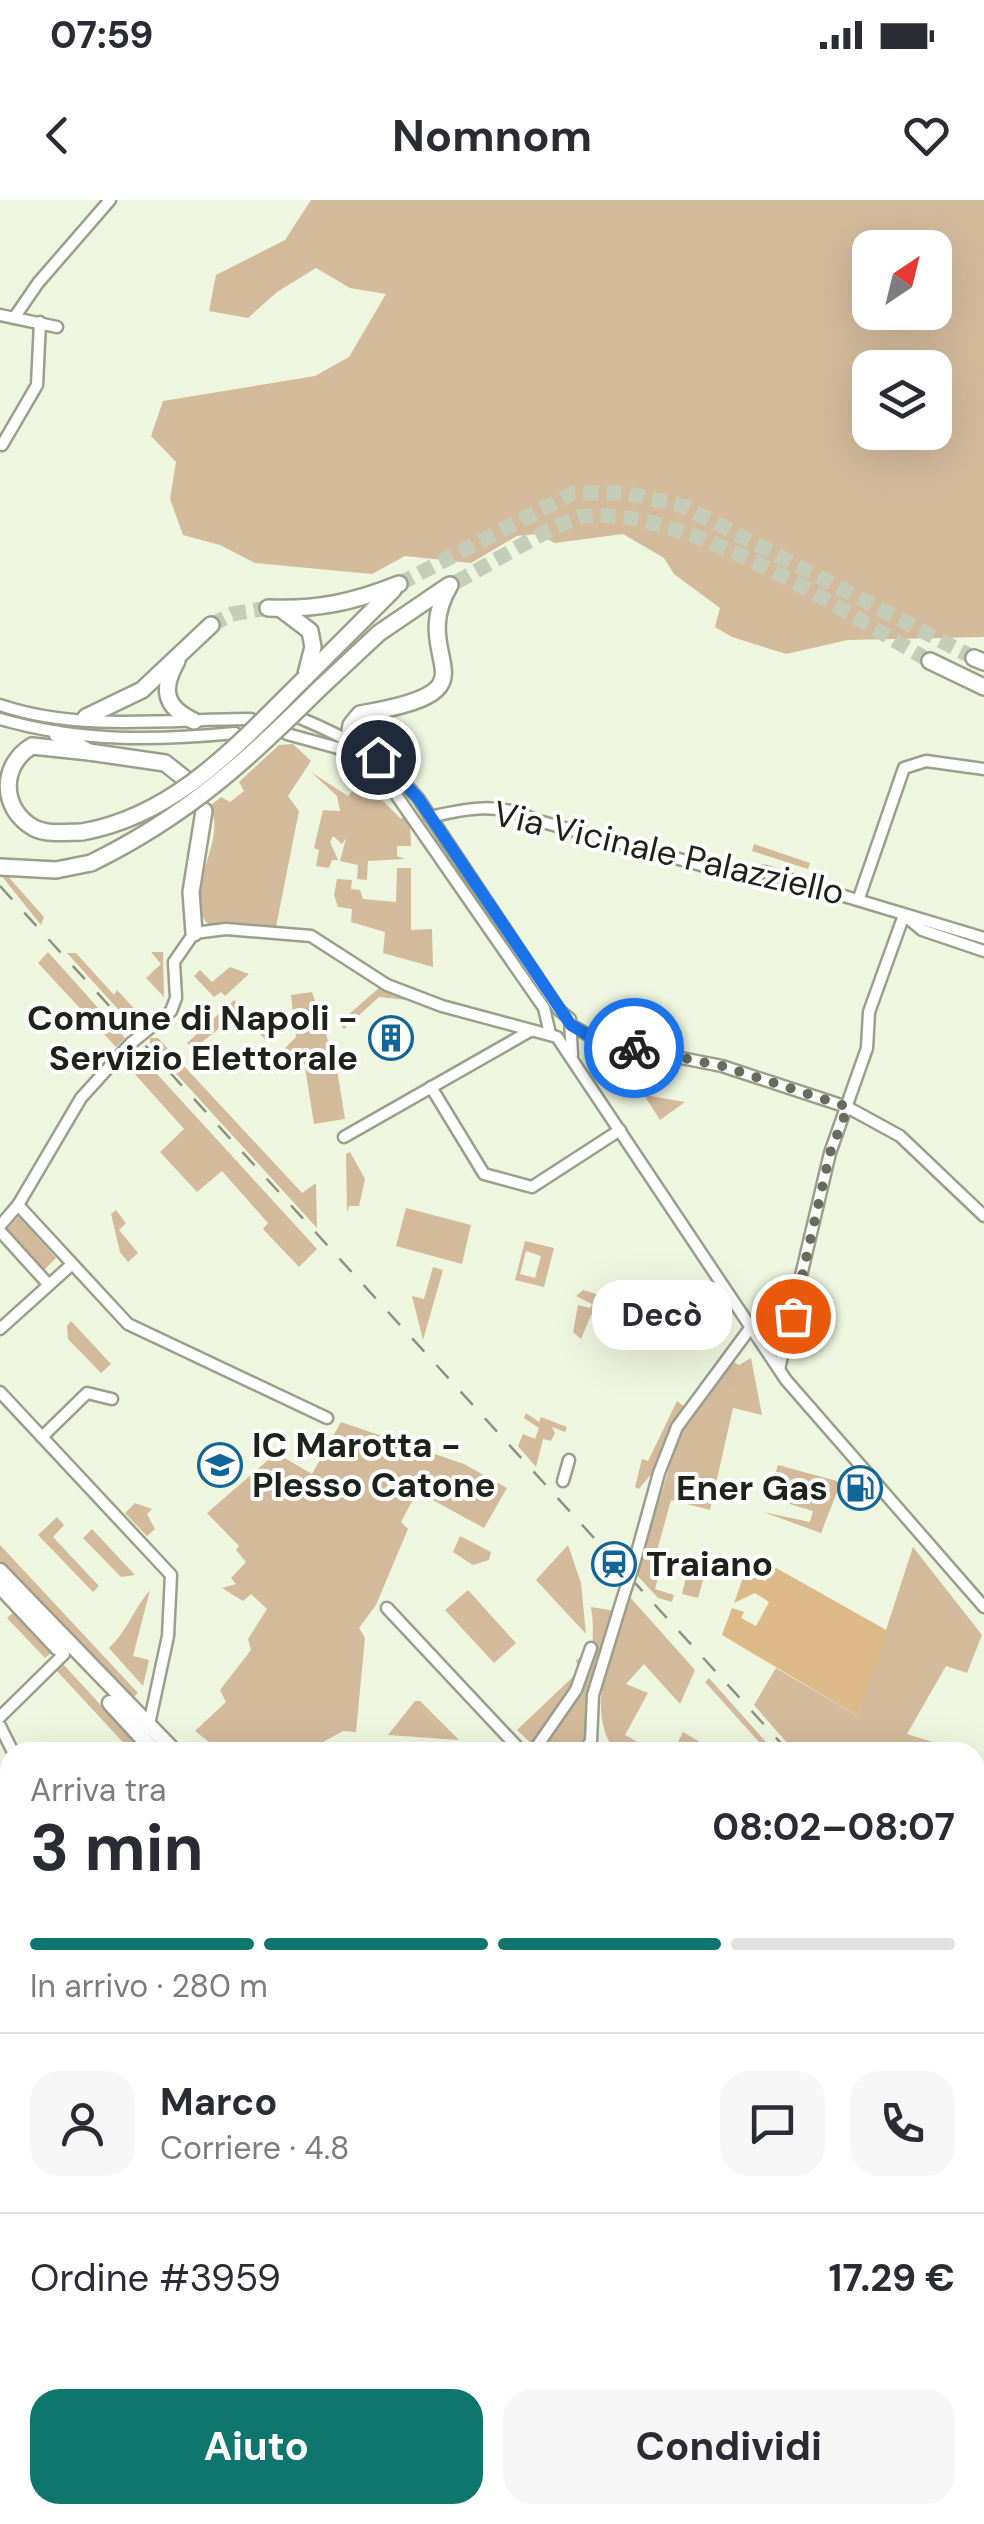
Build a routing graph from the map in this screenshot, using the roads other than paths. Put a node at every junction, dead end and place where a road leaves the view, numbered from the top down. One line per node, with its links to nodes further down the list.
1 (110, 200): 3 (street)
2 (0, 315): 3 (street)
3 (14, 318): 4 (street)
4 (40, 322): 5 (street); 6 (street)
5 (57, 327)
6 (2, 445)
7 (210, 625): 8 (highway)
8 (187, 644): 13 (highway); 17 (highway)
9 (930, 660): 11 (highway)
10 (304, 678): 10 (highway); 22 (highway, bridge)
11 (984, 687)
12 (0, 705): 13 (street)
13 (86, 717): 17 (street)
14 (300, 718): 21 (street)
15 (0, 719): 18 (street)
16 (250, 719): 17 (street)
17 (194, 721)
18 (57, 734): 19 (street); 22 (highway)
19 (235, 734)
20 (287, 734): 35 (street)
21 (349, 738): 26 (street); 27 (highway, bridge)
22 (90, 752): 24 (highway)
23 (984, 769): 28 (street)
24 (184, 778)
25 (204, 811): 30 (highway)
26 (430, 816): 28 (street, Via Vicinale Palazziello); 33 (street)
27 (0, 867)
28 (860, 898): 29 (street, Via Vicinale Palazziello)
29 (904, 915): 31 (street, Via Vicinale Palazziello); 32 (street, Via Vicinale Palazziello); 38 (street)
30 (194, 933): 35 (street); 41 (street)
31 (984, 938)
32 (984, 950)
33 (563, 1014): 34 (street); 35 (street)
34 (570, 1029): 35 (street); 36 (street); 38 (street)
35 (546, 1030): 36 (street); 37 (street)
36 (573, 1060): 39 (street)
37 (431, 1087): 39 (street); 40 (street)
38 (848, 1107): 42 (street); 48 (street)
39 (620, 1130): 46 (street)
40 (344, 1137)
41 (18, 1206): 43 (street); 44 (street)
42 (984, 1216)
43 (0, 1228): 45 (street)
44 (70, 1266): 45 (street); 51 (street)
45 (48, 1284): 47 (street)
46 (751, 1327): 48 (street); 67 (street, bridge)
47 (0, 1329)
48 (779, 1369): 57 (street)
49 (0, 1392): 52 (street)
50 (112, 1400): 52 (street)
51 (327, 1418)
52 (42, 1437): 62 (street)
53 (568, 1460): 54 (street)
54 (563, 1482)
55 (0, 1571): 60 (main road)
56 (0, 1586): 60 (main road)
57 (984, 1607)
58 (387, 1608): 65 (street)
59 (592, 1648): 66 (street)
60 (67, 1651): 61 (street); 62 (main road); 63 (main road)
61 (0, 1717)
62 (148, 1728): 64 (main road)
63 (146, 1742)
64 (163, 1742)
65 (513, 1742)
66 (541, 1742)
67 (591, 1742)

